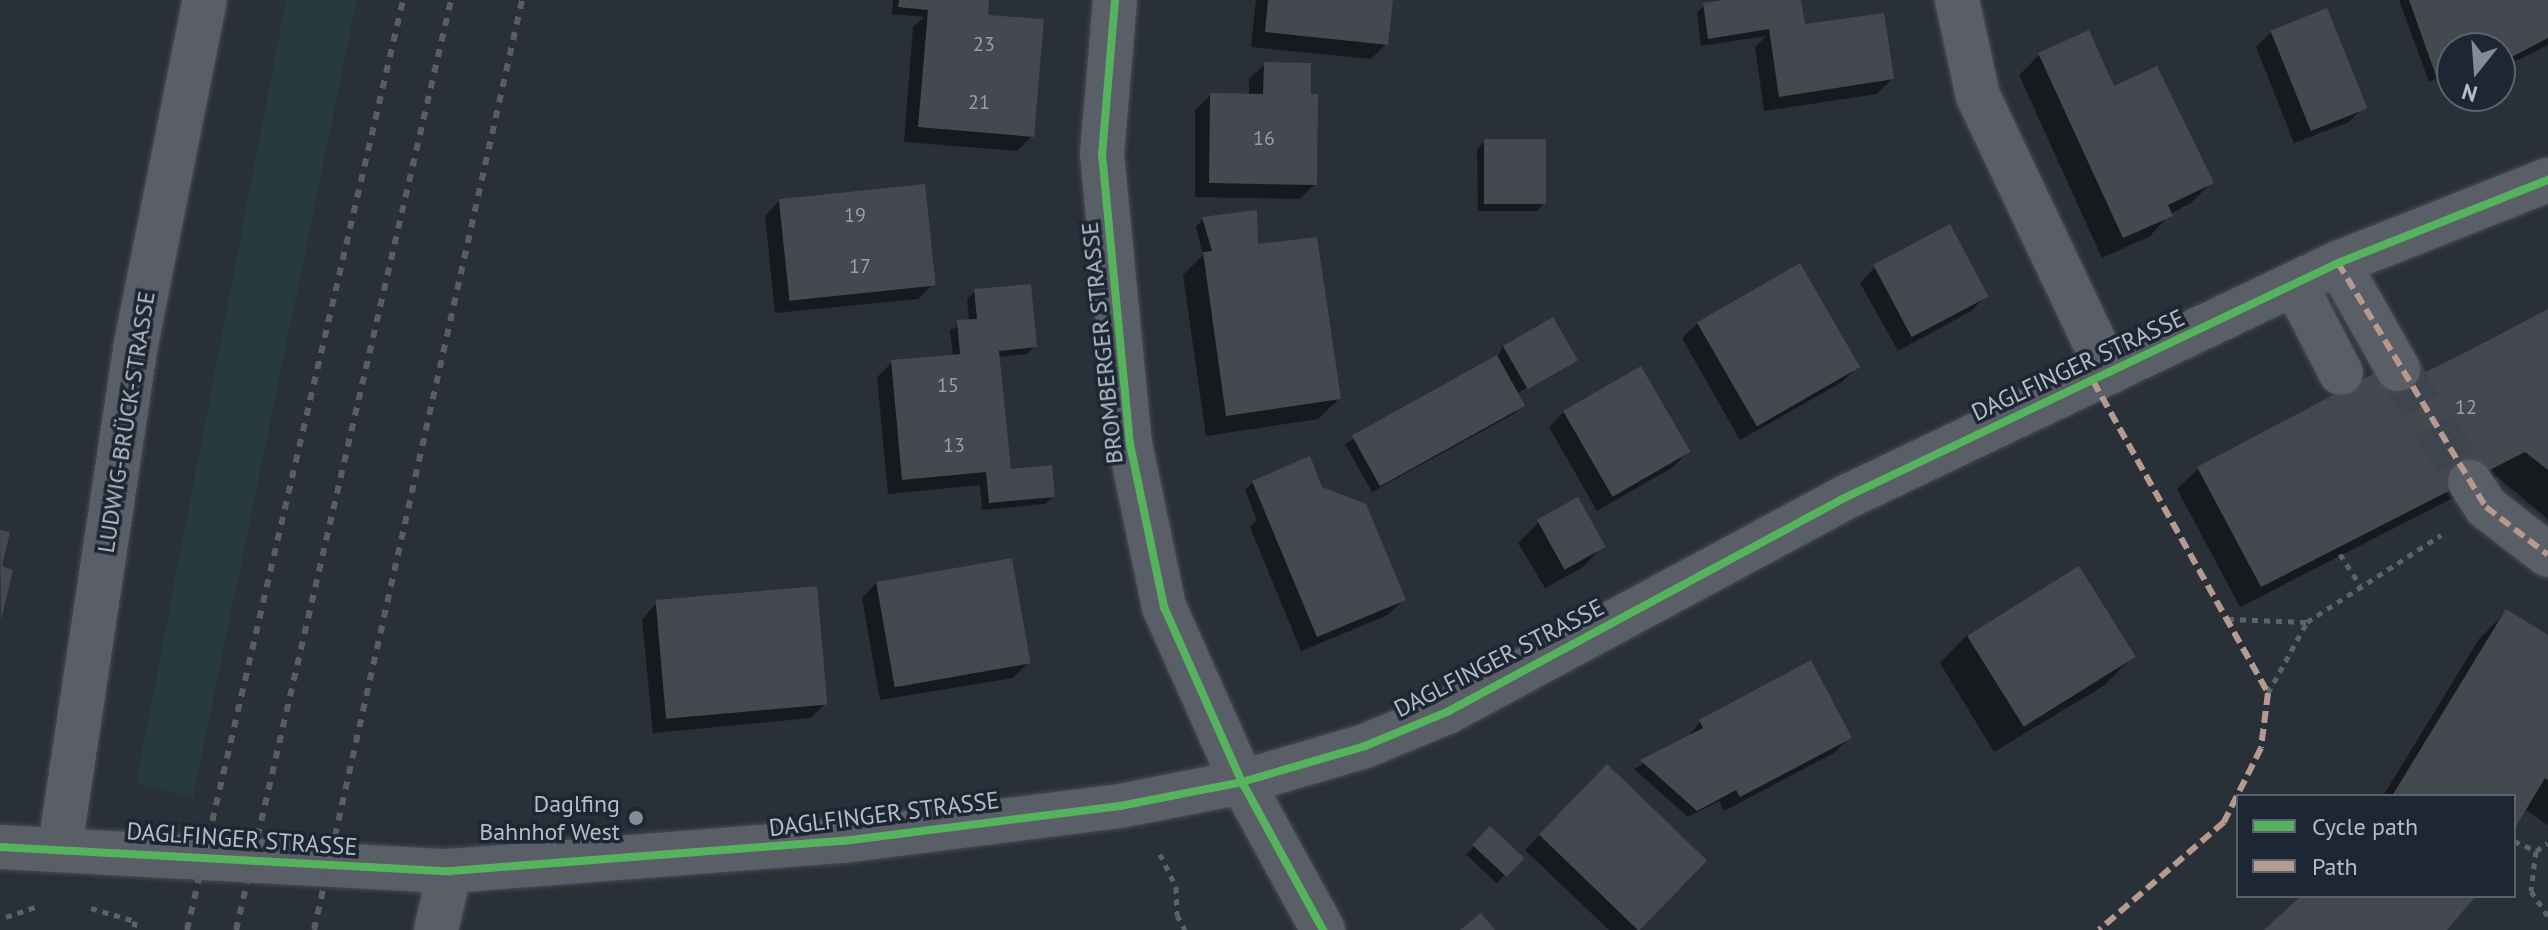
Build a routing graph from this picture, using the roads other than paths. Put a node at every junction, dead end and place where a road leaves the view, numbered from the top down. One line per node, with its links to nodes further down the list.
1 (205, 0): 14 (street, LUDWIG-BRÜCK-STRASSE)
2 (1115, 0): 12 (street, BROMBERGER STRASSE)
3 (1957, 0): 8 (street)
4 (2548, 180): 5 (street, DAGLFINGER STRASSE)
5 (2338, 263): 6 (street, DAGLFINGER STRASSE); 7 (street)
6 (2295, 284): 8 (street, DAGLFINGER STRASSE); 9 (street)
7 (2398, 369)
8 (2109, 373): 12 (street, DAGLFINGER STRASSE)
9 (2341, 373)
10 (2478, 495): 11 (street)
11 (2548, 555)
12 (1242, 782): 15 (street, DAGLFINGER STRASSE); 17 (street, BROMBERGER STRASSE)
13 (0, 847): 14 (street, DAGLFINGER STRASSE)
14 (60, 847): 15 (street, DAGLFINGER STRASSE)
15 (450, 871): 16 (street)
16 (436, 930)
17 (1323, 930)

